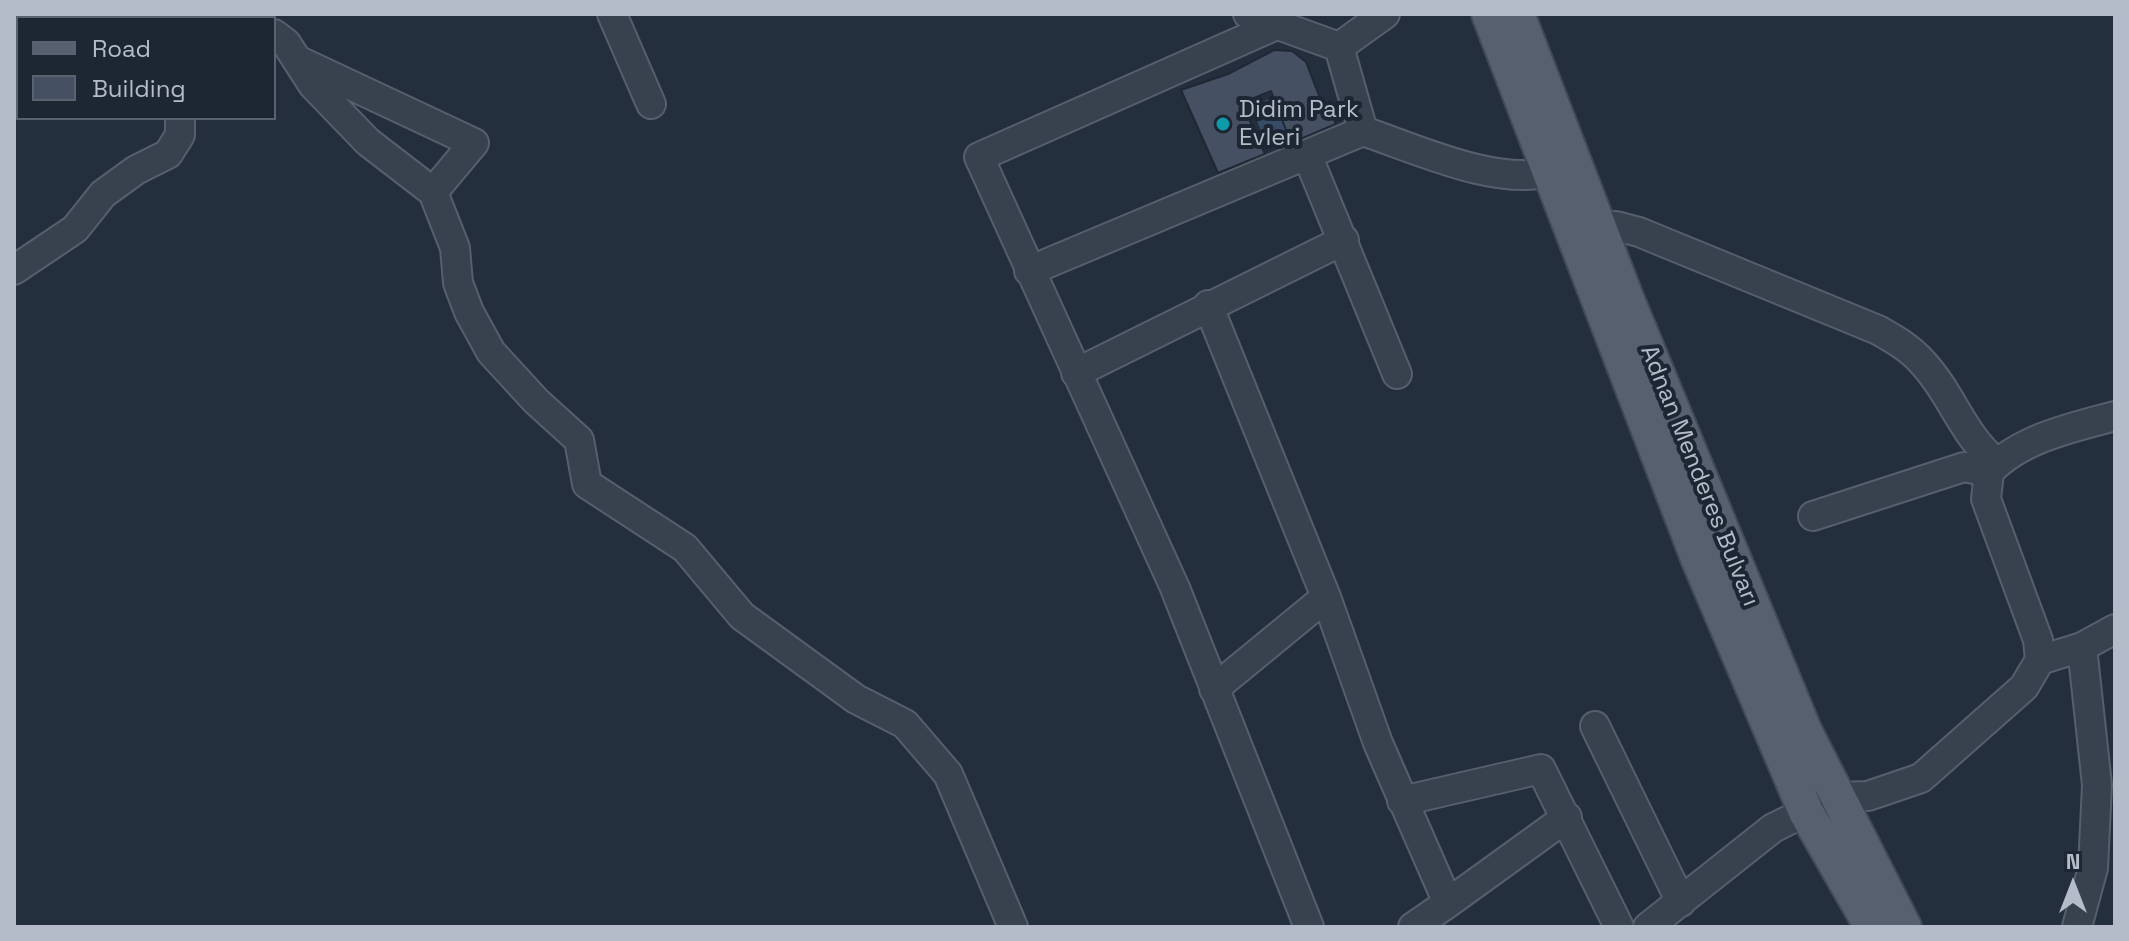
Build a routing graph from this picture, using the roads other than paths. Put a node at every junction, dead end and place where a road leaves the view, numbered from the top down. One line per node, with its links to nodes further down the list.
1 (612, 14): 10 (street)
2 (1248, 14): 6 (street)
3 (1385, 14): 8 (street)
4 (1489, 14): 14 (main road, Adnan Menderes Bulvarı)
5 (1517, 14): 16 (main road, Adnan Menderes Bulvarı)
6 (1281, 23): 8 (street); 19 (street)
7 (276, 36): 9 (street)
8 (1339, 47): 12 (street)
9 (297, 59): 15 (street); 15 (street)
10 (651, 104)
11 (180, 120): 18 (street)
12 (1363, 131): 13 (street); 14 (street)
13 (1308, 157): 17 (street); 19 (street)
14 (1550, 172): 33 (main road, Adnan Menderes Bulvarı)
15 (433, 192): 37 (street)
16 (1600, 228): 24 (street); 33 (main road, Adnan Menderes Bulvarı)
17 (1344, 240): 20 (street); 22 (street)
18 (14, 270)
19 (1029, 271): 21 (street)
20 (1208, 305): 21 (street); 26 (street)
21 (1076, 373): 30 (street)
22 (1397, 374)
23 (2115, 416): 24 (street)
24 (1993, 468): 25 (street); 29 (street)
25 (1813, 516)
26 (1326, 597): 30 (street); 32 (street)
27 (2115, 629): 28 (street)
28 (2082, 647): 29 (street); 44 (street)
29 (2040, 660): 33 (street)
30 (1214, 689): 38 (street)
31 (1595, 726): 35 (street)
32 (1402, 801): 34 (street); 36 (street)
33 (1821, 804): 35 (street); 42 (main road, Adnan Menderes Bulvarı); 43 (main road, Adnan Menderes Bulvarı)
34 (1567, 817): 36 (street); 40 (street)
35 (1681, 902): 41 (street)
36 (1448, 903): 39 (street)
37 (1013, 927)
38 (1309, 927)
39 (1413, 927)
40 (1619, 927)
41 (1648, 927)
42 (1872, 927)
43 (1904, 927)
44 (2077, 927)

